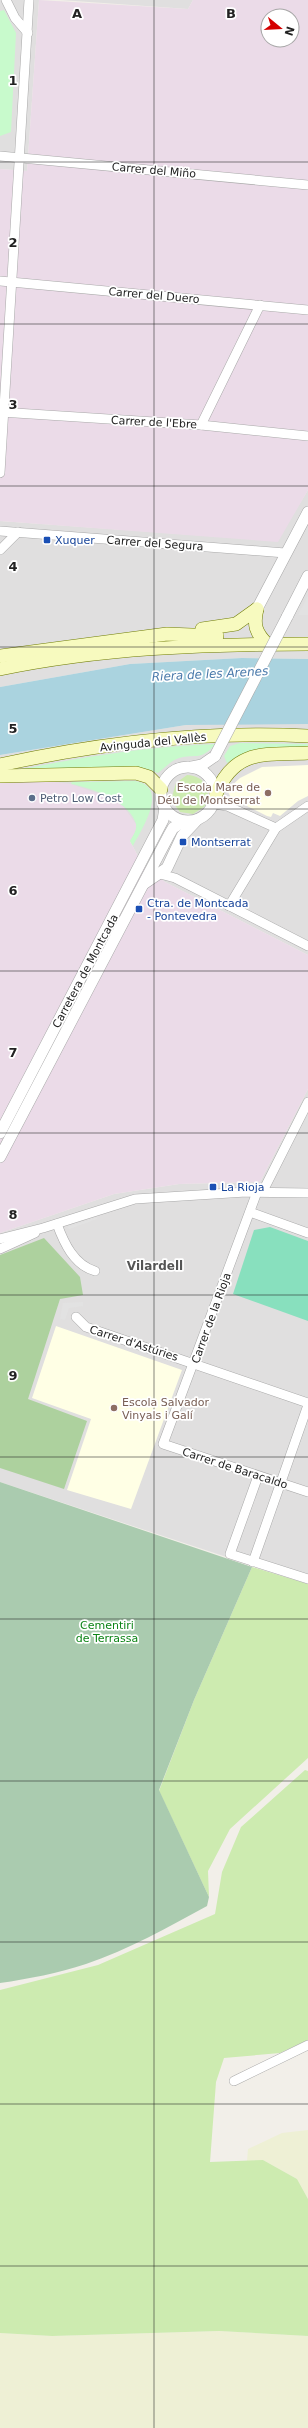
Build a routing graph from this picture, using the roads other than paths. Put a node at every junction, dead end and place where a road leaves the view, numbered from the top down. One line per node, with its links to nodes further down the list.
1 (3, 0): 4 (street)
2 (6, 0): 5 (street)
3 (30, 0): 5 (street)
4 (0, 1)
5 (28, 33): 7 (street)
6 (0, 156): 7 (street, Carrer del Miño)
7 (20, 157): 8 (street, Carrer del Miño); 10 (street)
8 (308, 185)
9 (0, 281): 10 (street, Carrer del Duero)
10 (11, 282): 11 (street, Carrer del Duero); 13 (street)
11 (260, 305): 12 (street, Carrer del Duero); 14 (street)
12 (308, 310)
13 (2, 412): 14 (street, Carrer de l'Ebre); 16 (street)
14 (201, 425): 15 (street, Carrer de l'Ebre)
15 (308, 436)
16 (0, 473)
17 (308, 512): 21 (street)
18 (0, 531): 19 (street, Carrer del Segura)
19 (18, 532): 20 (street); 21 (street, Carrer del Segura)
20 (0, 550)
21 (285, 553): 23 (street)
22 (308, 576): 32 (street, bridge)
23 (257, 609): 24 (main road); 26 (main road)
24 (167, 634): 26 (main road); 28 (main road)
25 (308, 636): 26 (main road)
26 (264, 640): 27 (main road); 29 (main road)
27 (308, 644)
28 (0, 656)
29 (0, 669)
30 (308, 736): 33 (main road, Avinguda del Vallès)
31 (308, 753): 38 (main road)
32 (215, 756): 34 (street); 36 (street)
33 (0, 765)
34 (192, 767): 36 (street); 37 (street)
35 (0, 776): 37 (main road)
36 (212, 780): 38 (street)
37 (162, 789): 40 (street)
38 (215, 799): 41 (street); 43 (street)
39 (308, 806): 43 (street)
40 (165, 808): 42 (street); 50 (street, Carretera de Montcada)
41 (197, 820): 42 (street); 45 (street)
42 (184, 821): 44 (street, Carretera de Montcada)
43 (276, 828): 47 (street)
44 (164, 843): 45 (street); 46 (street, Carretera de Montcada)
45 (164, 871): 46 (street); 47 (street)
46 (143, 884): 51 (street, Carretera de Montcada)
47 (229, 906): 48 (street)
48 (308, 946)
49 (308, 1102): 52 (street, Carrer de la Rioja)
50 (0, 1133)
51 (0, 1157)
52 (260, 1191): 53 (street); 54 (street, Carrer de la Rioja); 55 (street)
53 (308, 1193)
54 (250, 1212): 57 (street); 62 (street, Carrer de la Rioja)
55 (57, 1224): 56 (street); 60 (street)
56 (43, 1228): 58 (street); 59 (street)
57 (308, 1233)
58 (0, 1239)
59 (0, 1249)
60 (96, 1271)
61 (76, 1317): 62 (street, Carrer d'Astúries)
62 (194, 1363): 63 (street, Carrer d'Astúries); 64 (street, Carrer de la Rioja)
63 (308, 1404): 66 (street)
64 (163, 1444): 65 (street, Carrer de Baracaldo)
65 (258, 1476): 66 (street, Carrer de Baracaldo); 68 (street)
66 (281, 1482): 67 (street, Carrer de Baracaldo); 68 (street)
67 (308, 1492)
68 (253, 1562): 69 (street)
69 (308, 1579)
70 (308, 2045): 71 (street)
71 (234, 2081)

